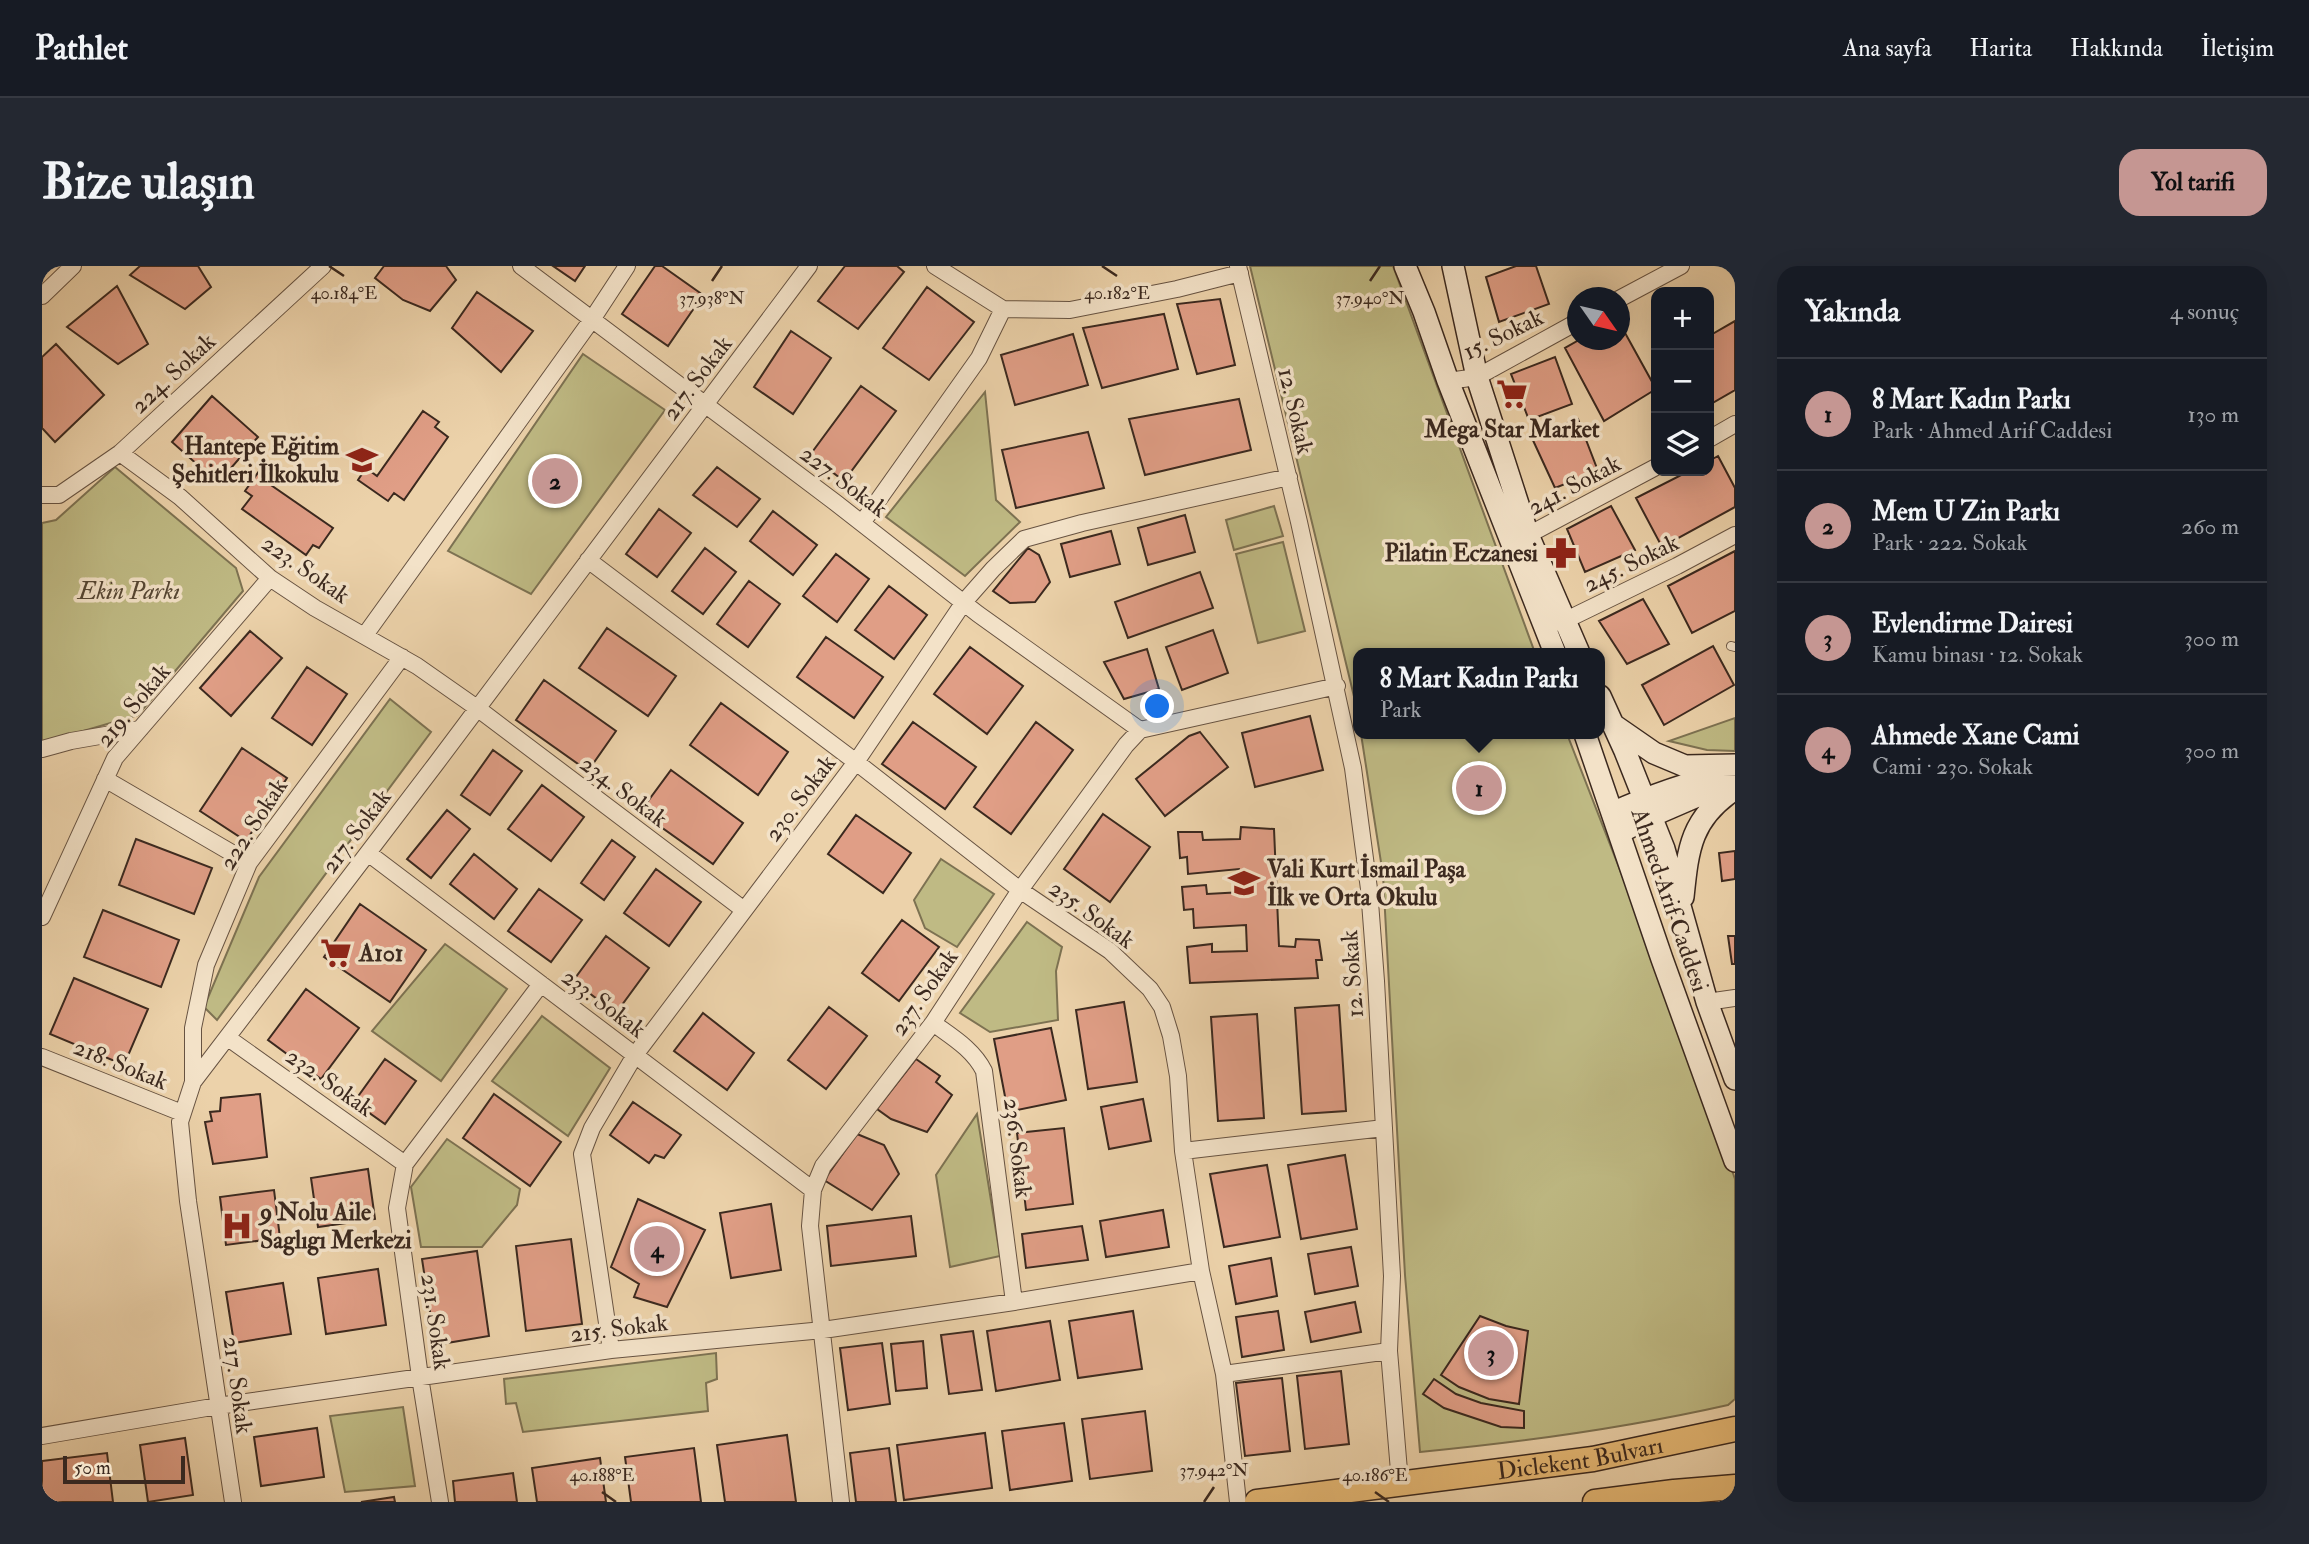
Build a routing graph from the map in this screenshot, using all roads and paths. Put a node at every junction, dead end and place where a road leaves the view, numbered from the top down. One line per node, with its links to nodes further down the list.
1 (74, 266): 12 (street)
2 (323, 266): 21 (street, 224. Sokak)
3 (522, 266): 14 (street, 227. Sokak)
4 (627, 266): 14 (street)
5 (809, 266): 18 (street, 217. Sokak)
6 (935, 266): 13 (street)
7 (1405, 266): 17 (main road)
8 (1453, 266): 16 (main road)
9 (1681, 266): 11 (street)
10 (1239, 269): 13 (street); 23 (street, 12. Sokak)
11 (1630, 293)
12 (42, 296)
13 (1003, 309): 25 (street)
14 (593, 318): 18 (street, 227. Sokak); 32 (street)
15 (1567, 328): 16 (street, 15. Sokak)
16 (1477, 377): 17 (street, 15. Sokak); 27 (main road)
17 (1448, 381): 27 (main road)
18 (705, 404): 25 (street, 227. Sokak); 28 (street, 217. Sokak)
19 (1735, 424): 20 (street)
20 (1714, 436)
21 (120, 453): 24 (street, 224. Sokak); 29 (street, 223. Sokak)
22 (1651, 470): 27 (street, 241. Sokak)
23 (1289, 477): 30 (street, 230. Sokak); 36 (street, 12. Sokak)
24 (42, 495)
25 (862, 523): 30 (street, 227. Sokak)
26 (1735, 535): 31 (street, 245. Sokak)
27 (1519, 538): 31 (main road)
28 (588, 560): 38 (street, 217. Sokak); 44 (street, 235. Sokak)
29 (270, 578): 32 (street, 223. Sokak); 40 (street, 219. Sokak)
30 (964, 602): 41 (street, 227. Sokak); 44 (street, 230. Sokak)
31 (1554, 624): 33 (main road); 34 (main road)
32 (365, 635): 35 (street, 223. Sokak)
33 (1555, 648)
34 (1575, 648)
35 (402, 657): 38 (street, 223. Sokak); 53 (street, 222. Sokak)
36 (1337, 686): 41 (street); 68 (street, 12. Sokak)
37 (1605, 706): 39 (main road, Ahmed Arif Caddesi)
38 (477, 708): 52 (street, 217. Sokak); 56 (street, 234. Sokak)
39 (1614, 726): 45 (main road); 50 (main road, Ahmed Arif Caddesi)
40 (140, 729): 43 (street); 47 (street, 219. Sokak)
41 (1140, 730): 54 (street, 237. Sokak)
42 (1587, 739): 51 (main road, Ahmed Arif Caddesi)
43 (42, 749)
44 (856, 762): 54 (street, 235. Sokak); 56 (street, 230. Sokak)
45 (1735, 765)
46 (1735, 772): 50 (main road)
47 (105, 779): 53 (street); 57 (street, 219. Sokak)
48 (1735, 780): 50 (main road)
49 (1735, 789): 55 (main road)
50 (1648, 807): 51 (main road); 55 (main road, Ahmed Arif Caddesi)
51 (1616, 823): 70 (main road, Ahmed Arif Caddesi)
52 (368, 853): 58 (street, 233. Sokak); 62 (street, 217. Sokak)
53 (249, 863): 66 (street, 222. Sokak)
54 (1020, 890): 61 (street, 237. Sokak); 69 (street, 235. Sokak)
55 (1681, 909): 60 (main road, Ahmed Arif Caddesi)
56 (744, 910): 63 (street, 230. Sokak)
57 (42, 917)
58 (541, 984): 63 (street, 233. Sokak); 71 (street, 231. Sokak)
59 (1735, 998): 60 (street)
60 (1707, 1002): 65 (main road, Ahmed Arif Caddesi)
61 (933, 1023): 72 (street, 237. Sokak); 74 (street, 236. Sokak)
62 (228, 1038): 66 (street, 217. Sokak); 71 (street, 232. Sokak)
63 (635, 1055): 72 (street, 233. Sokak); 76 (street, 230. Sokak)
64 (42, 1057): 67 (street, 218. Sokak)
65 (1735, 1079)
66 (193, 1082): 67 (street, 217. Sokak)
67 (182, 1113): 80 (street, 217. Sokak)
68 (1384, 1128): 69 (street); 77 (street, 12. Sokak)
69 (1183, 1152): 73 (street, 235. Sokak)
70 (1735, 1161)
71 (405, 1164): 79 (street, 231. Sokak)
72 (813, 1190): 75 (street, 237. Sokak)
73 (1201, 1270): 74 (street, 215. Sokak); 78 (street, 235. Sokak)
74 (1014, 1302): 75 (street, 215. Sokak)
75 (823, 1330): 76 (street, 215. Sokak); 88 (street, 237. Sokak)
76 (611, 1350): 79 (street, 215. Sokak)
77 (1389, 1351): 78 (street); 83 (street, 12. Sokak)
78 (1224, 1374): 89 (street, 235. Sokak)
79 (420, 1377): 80 (street, 215. Sokak); 87 (street, 231. Sokak)
80 (219, 1406): 82 (street, 215. Sokak); 86 (street, 217. Sokak)
81 (1734, 1428): 83 (main road, Diclekent Bulvarı)
82 (42, 1436)
83 (1400, 1483): 90 (main road, Diclekent Bulvarı)
84 (1735, 1488): 85 (main road, Diclekent Bulvarı)
85 (1678, 1496): 91 (main road, Diclekent Bulvarı)
86 (233, 1502)
87 (440, 1502)
88 (841, 1502)
89 (1238, 1502)
90 (1257, 1502)
91 (1595, 1502)

